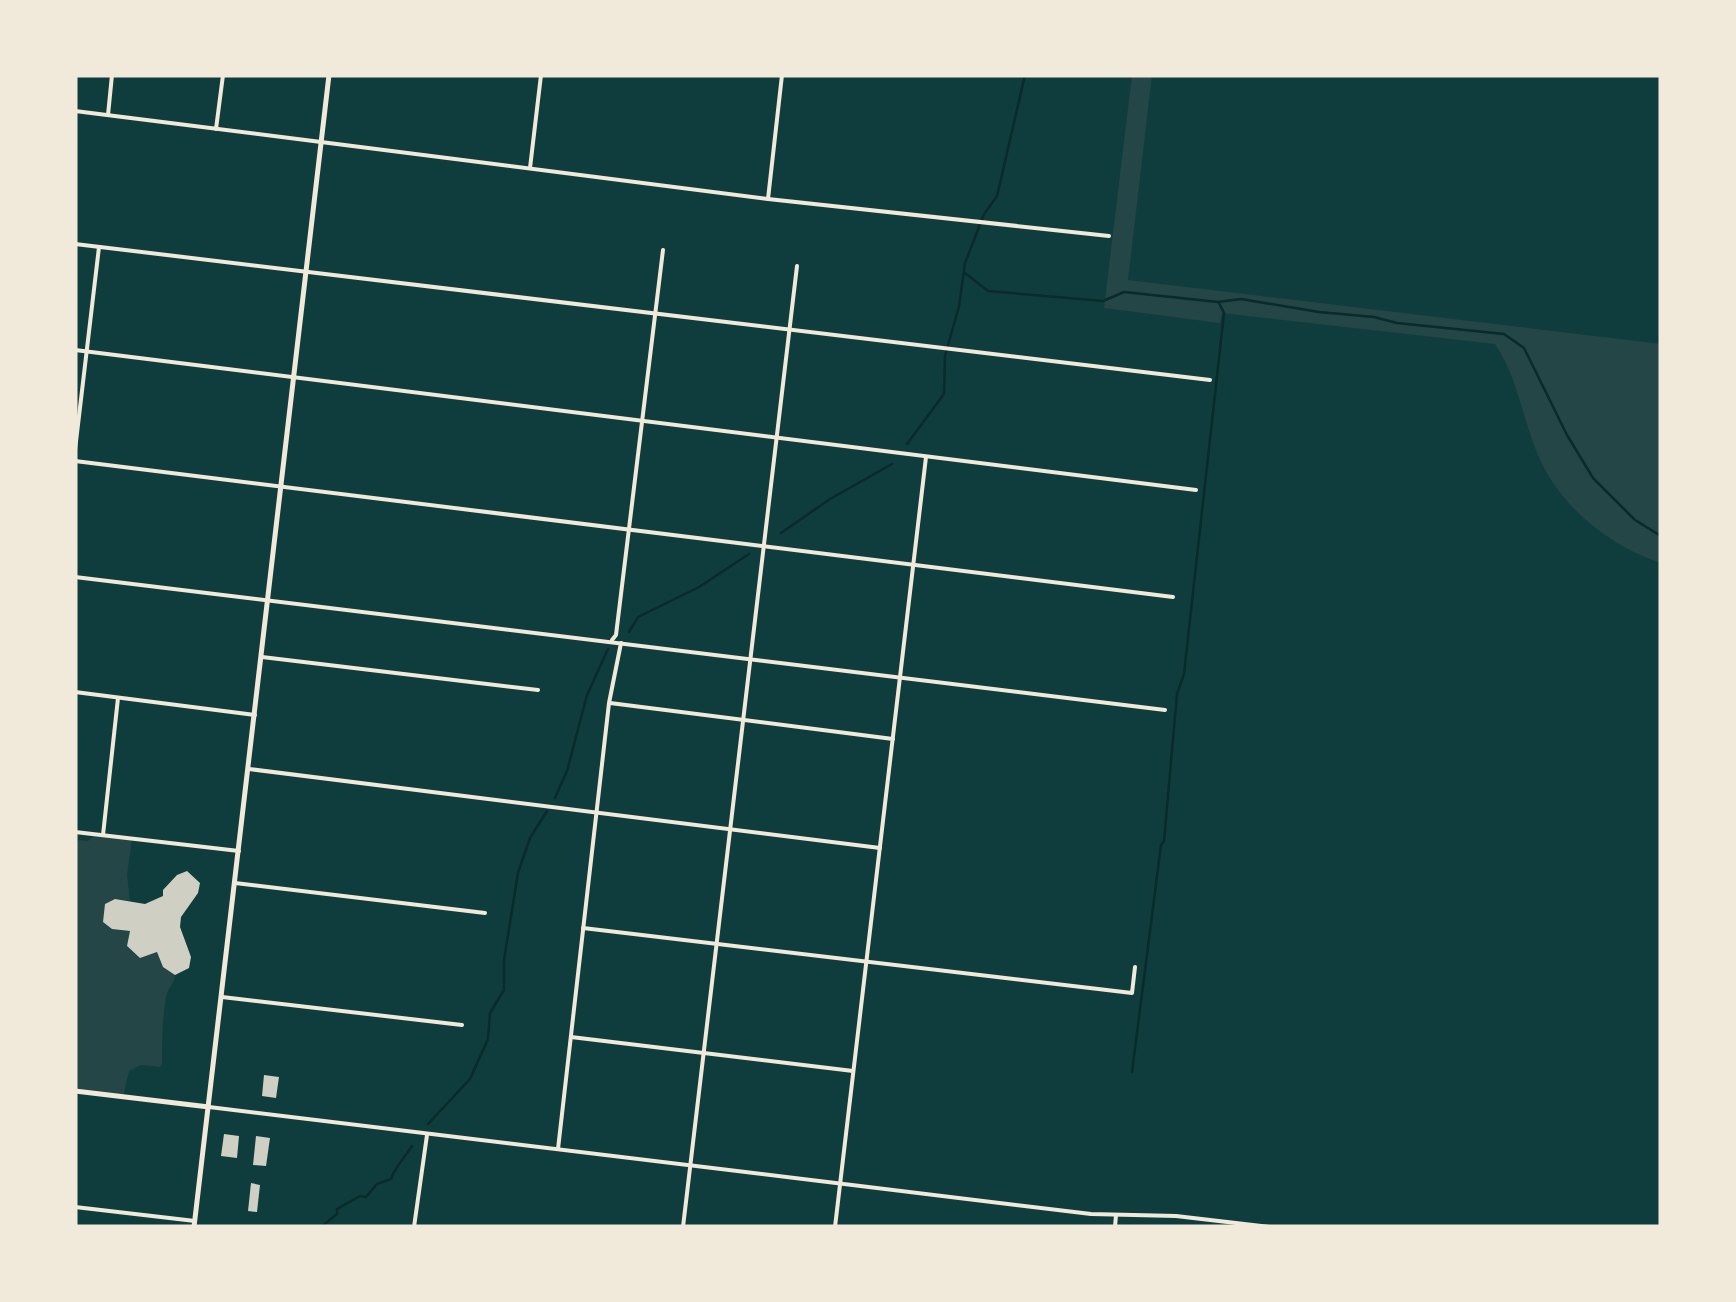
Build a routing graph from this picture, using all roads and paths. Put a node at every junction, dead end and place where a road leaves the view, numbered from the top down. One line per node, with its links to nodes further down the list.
1 (112, 75): 7 (street)
2 (223, 75): 8 (street)
3 (329, 75): 9 (main road)
4 (541, 75): 10 (street)
5 (782, 75): 11 (street)
6 (75, 111): 7 (street)
7 (108, 115): 8 (street)
8 (216, 129): 9 (street)
9 (321, 142): 10 (street); 17 (main road)
10 (530, 168): 11 (street)
11 (768, 199): 12 (street)
12 (1109, 236)
13 (75, 244): 14 (street)
14 (100, 247): 17 (street); 21 (street)
15 (663, 250): 18 (street)
16 (797, 266): 19 (street)
17 (306, 272): 18 (street); 22 (main road)
18 (656, 314): 19 (street); 24 (street)
19 (789, 330): 23 (street); 25 (street)
20 (75, 350): 21 (street)
21 (87, 352): 22 (street); 26 (street)
22 (293, 378): 24 (street); 29 (main road)
23 (1210, 380)
24 (642, 421): 25 (street); 31 (street)
25 (777, 438): 27 (street); 32 (street)
26 (75, 450)
27 (926, 457): 30 (street); 33 (street)
28 (75, 461): 29 (street)
29 (280, 486): 31 (street); 36 (main road)
30 (1196, 490)
31 (629, 529): 32 (street); 37 (street)
32 (763, 546): 33 (street); 40 (street)
33 (912, 564): 35 (street); 41 (street)
34 (75, 577): 36 (street)
35 (1173, 596)
36 (267, 600): 37 (street); 39 (main road)
37 (610, 642): 38 (street)
38 (620, 643): 40 (street); 45 (street)
39 (262, 657): 42 (street); 47 (main road)
40 (750, 659): 41 (street); 48 (street)
41 (900, 678): 46 (street); 49 (street)
42 (538, 690)
43 (75, 692): 44 (street)
44 (118, 698): 47 (street); 54 (street)
45 (610, 703): 48 (street); 51 (street)
46 (1165, 710)
47 (255, 715): 50 (main road)
48 (743, 720): 49 (street); 52 (street)
49 (893, 738): 55 (street)
50 (248, 769): 51 (street); 56 (main road)
51 (598, 813): 52 (street); 59 (street)
52 (730, 830): 55 (street); 60 (street)
53 (75, 832): 54 (street)
54 (103, 835): 56 (street)
55 (880, 848): 61 (street)
56 (239, 851): 57 (main road)
57 (235, 883): 58 (street); 63 (main road)
58 (485, 913)
59 (583, 928): 60 (street); 65 (street)
60 (716, 943): 61 (street); 66 (street)
61 (866, 962): 62 (street); 67 (street)
62 (1135, 967)
63 (222, 996): 64 (street); 69 (main road)
64 (462, 1025)
65 (570, 1037): 66 (street); 71 (street)
66 (703, 1053): 67 (street); 72 (street)
67 (853, 1072): 73 (street)
68 (75, 1091): 69 (main road)
69 (208, 1107): 70 (street); 76 (main road)
70 (427, 1134): 71 (street); 77 (street)
71 (558, 1149): 72 (street)
72 (690, 1165): 73 (street); 78 (street)
73 (840, 1184): 75 (street); 79 (street)
74 (75, 1207): 76 (street)
75 (1116, 1215): 80 (street); 81 (street)
76 (195, 1224)
77 (414, 1227)
78 (683, 1227)
79 (835, 1227)
80 (1114, 1227)
81 (1270, 1227)

